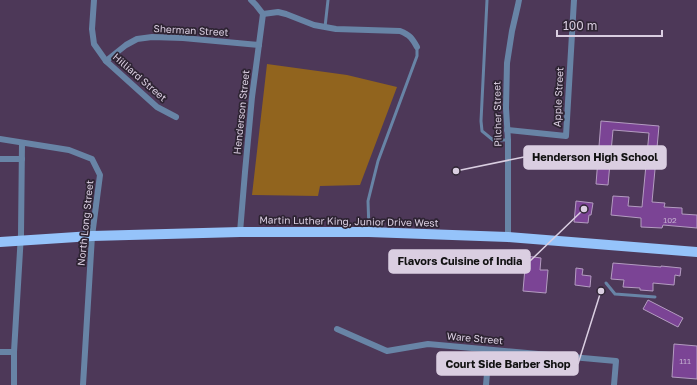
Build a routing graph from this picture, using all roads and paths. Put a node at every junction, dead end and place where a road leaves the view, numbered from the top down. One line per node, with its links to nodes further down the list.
1 (94, 0): 11 (street, Hilliard Street)
2 (251, 0): 7 (street)
3 (328, 0): 8 (lane)
4 (487, 0): 15 (lane)
5 (519, 0): 13 (street, Pilcher Street)
6 (574, 0): 13 (street, Apple Street)
7 (263, 14): 8 (street); 9 (street, Henderson Street)
8 (325, 27): 10 (street)
9 (258, 45): 11 (street, Sherman Street); 19 (street, Henderson Street)
10 (417, 47): 20 (lane)
11 (106, 61): 12 (street, Hilliard Street)
12 (176, 117)
13 (507, 130): 15 (street, Pilcher Street)
14 (0, 139): 16 (street, North Long Street)
15 (508, 140): 22 (street, Pilcher Street)
16 (22, 143): 18 (street); 21 (street, North Long Street)
17 (0, 159): 18 (street)
18 (22, 159): 23 (street)
19 (240, 232): 20 (main road, Martin Luther King, Junior Drive West); 21 (main road, Martin Luther King, Junior Drive West)
20 (369, 232): 22 (main road, Martin Luther King, Junior Drive West)
21 (92, 236): 23 (main road, Martin Luther King, Junior Drive West); 33 (street, North Long Street)
22 (508, 237): 25 (main road, Martin Luther King, Junior Drive West)
23 (21, 240): 24 (main road, Martin Luther King, Junior Drive West); 31 (street)
24 (0, 242)
25 (697, 252)
26 (606, 283): 27 (lane)
27 (655, 297)
28 (337, 329): 29 (street, Ware Street)
29 (489, 350): 34 (street); 35 (street, Ware Street)
30 (0, 352): 31 (street)
31 (14, 352): 32 (street)
32 (14, 385)
33 (83, 385)
34 (486, 385)
35 (614, 385)

